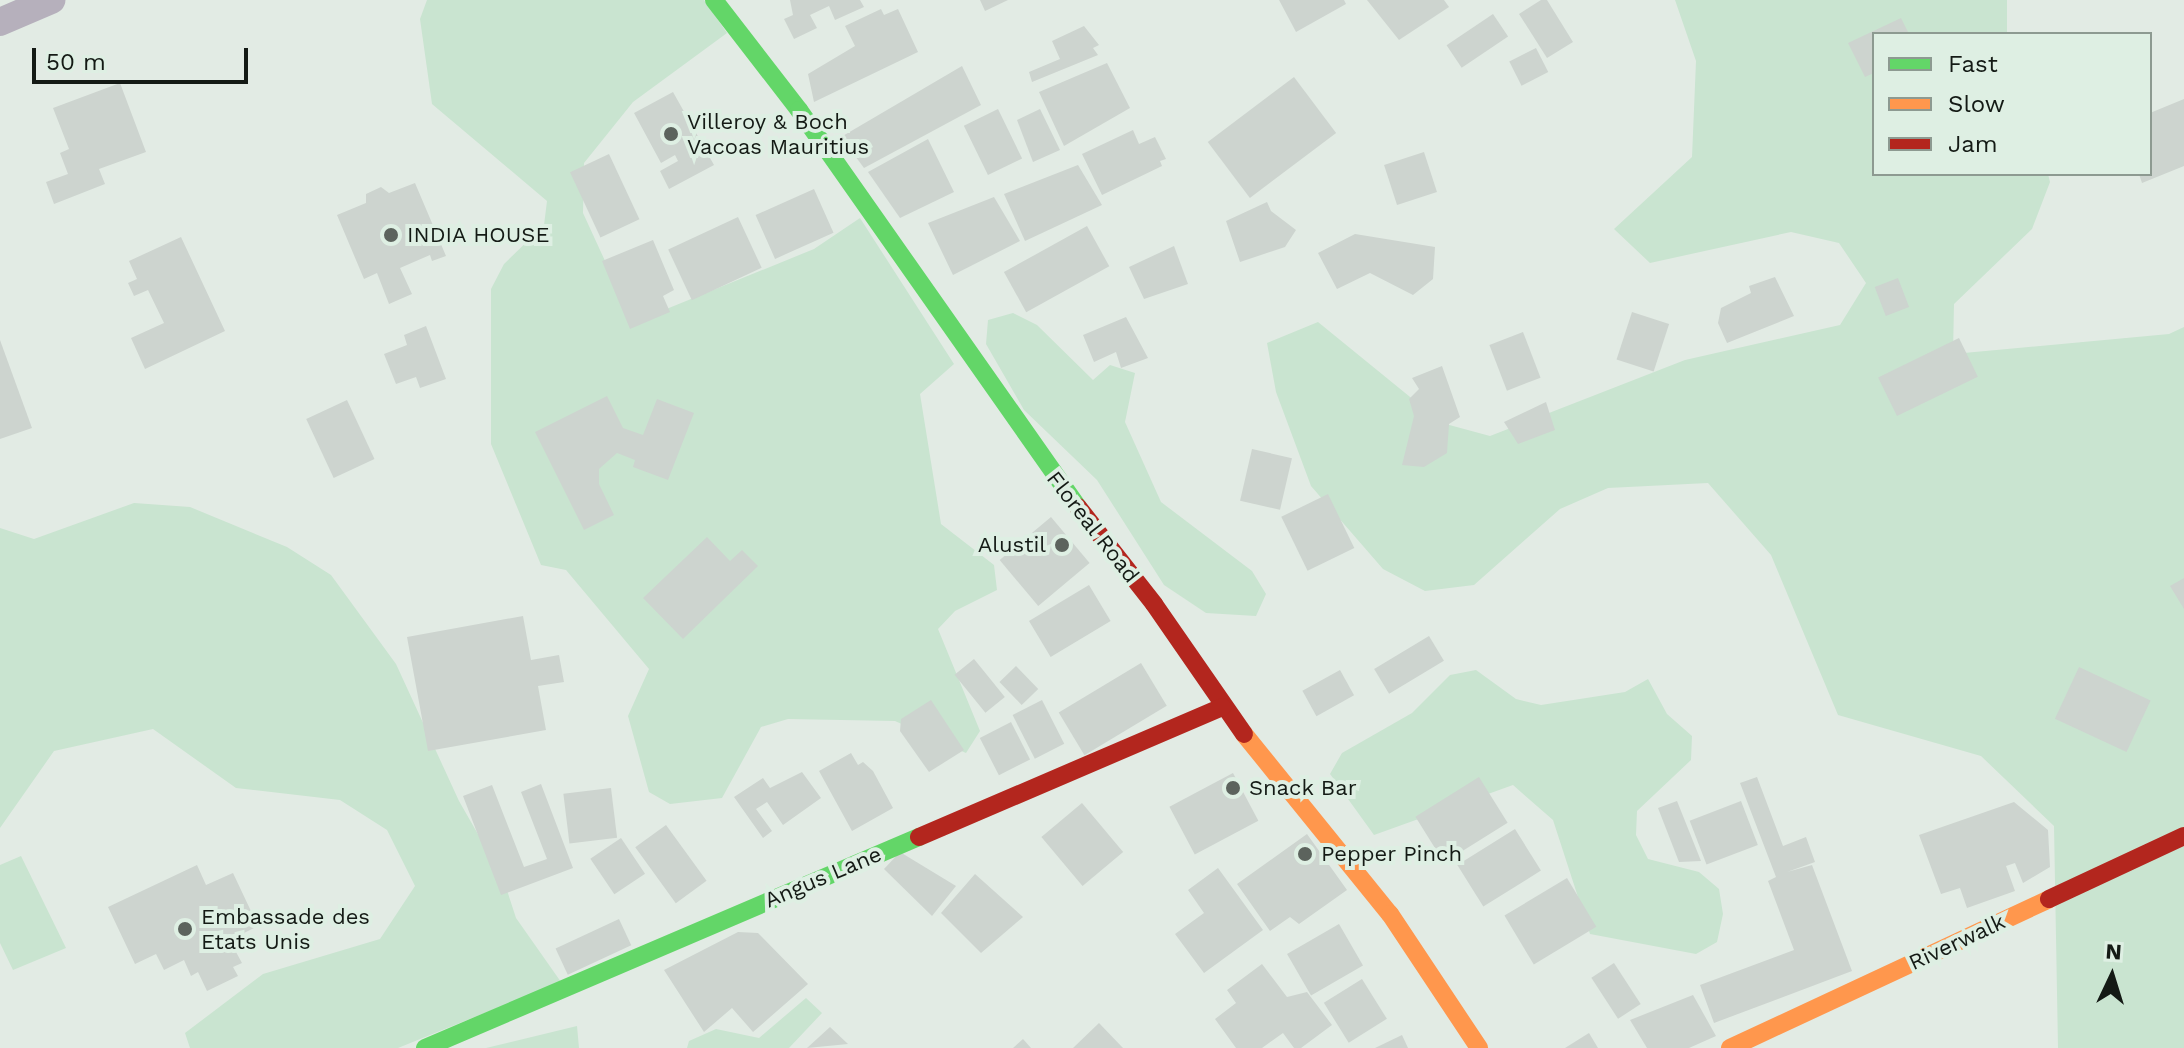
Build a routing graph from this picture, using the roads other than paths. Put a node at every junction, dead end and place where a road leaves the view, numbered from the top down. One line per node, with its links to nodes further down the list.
1 (51, 0): 3 (street)
2 (714, 0): 4 (street, Floreal Road)
3 (0, 22)
4 (1222, 707): 6 (street, Angus Lane); 7 (street, Floreal Road)
5 (2184, 836): 8 (street, Riverwalk)
6 (425, 1048)
7 (1479, 1048)
8 (1730, 1048)

